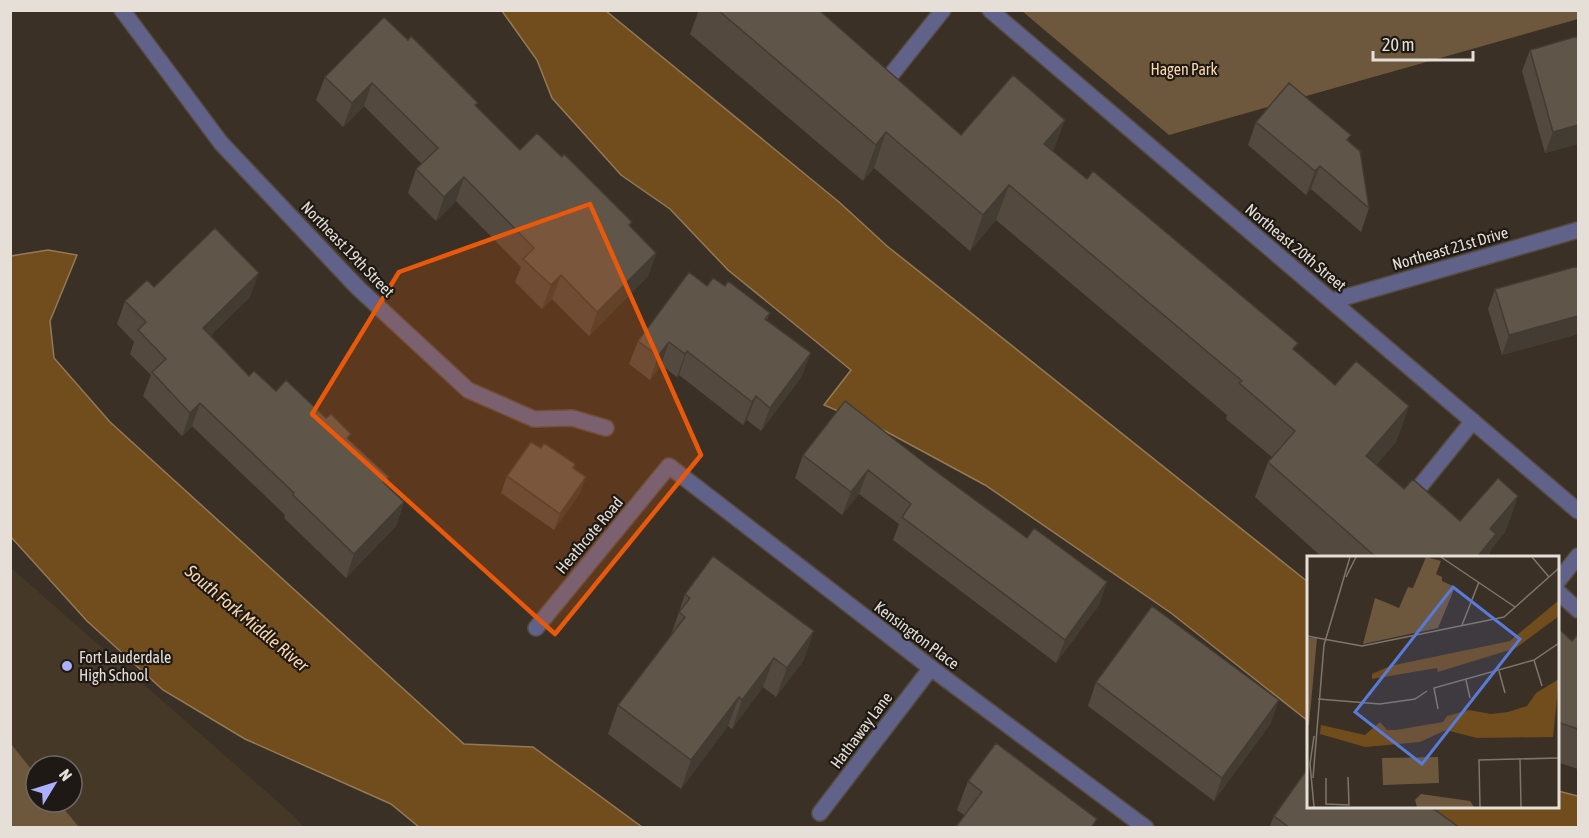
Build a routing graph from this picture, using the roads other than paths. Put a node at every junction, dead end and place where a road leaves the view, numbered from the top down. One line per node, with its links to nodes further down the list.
1 (122, 10): 8 (street, Northeast 19th Street)
2 (943, 10): 4 (street)
3 (990, 10): 6 (street, Northeast 20th Street)
4 (883, 85)
5 (1578, 230): 6 (street, Northeast 21st Drive)
6 (1332, 301): 7 (street, Northeast 20th Street)
7 (1473, 421): 10 (street); 11 (street, Northeast 20th Street)
8 (606, 428)
9 (669, 466): 16 (street, Heathcote Road); 17 (street, Kensington Place)
10 (1404, 507)
11 (1578, 511)
12 (1578, 556): 13 (street)
13 (1559, 579)
14 (1559, 594): 15 (street)
15 (1578, 610)
16 (536, 628)
17 (931, 668): 18 (street, Hathaway Lane); 19 (street, Kensington Place)
18 (820, 813)
19 (1146, 828)

